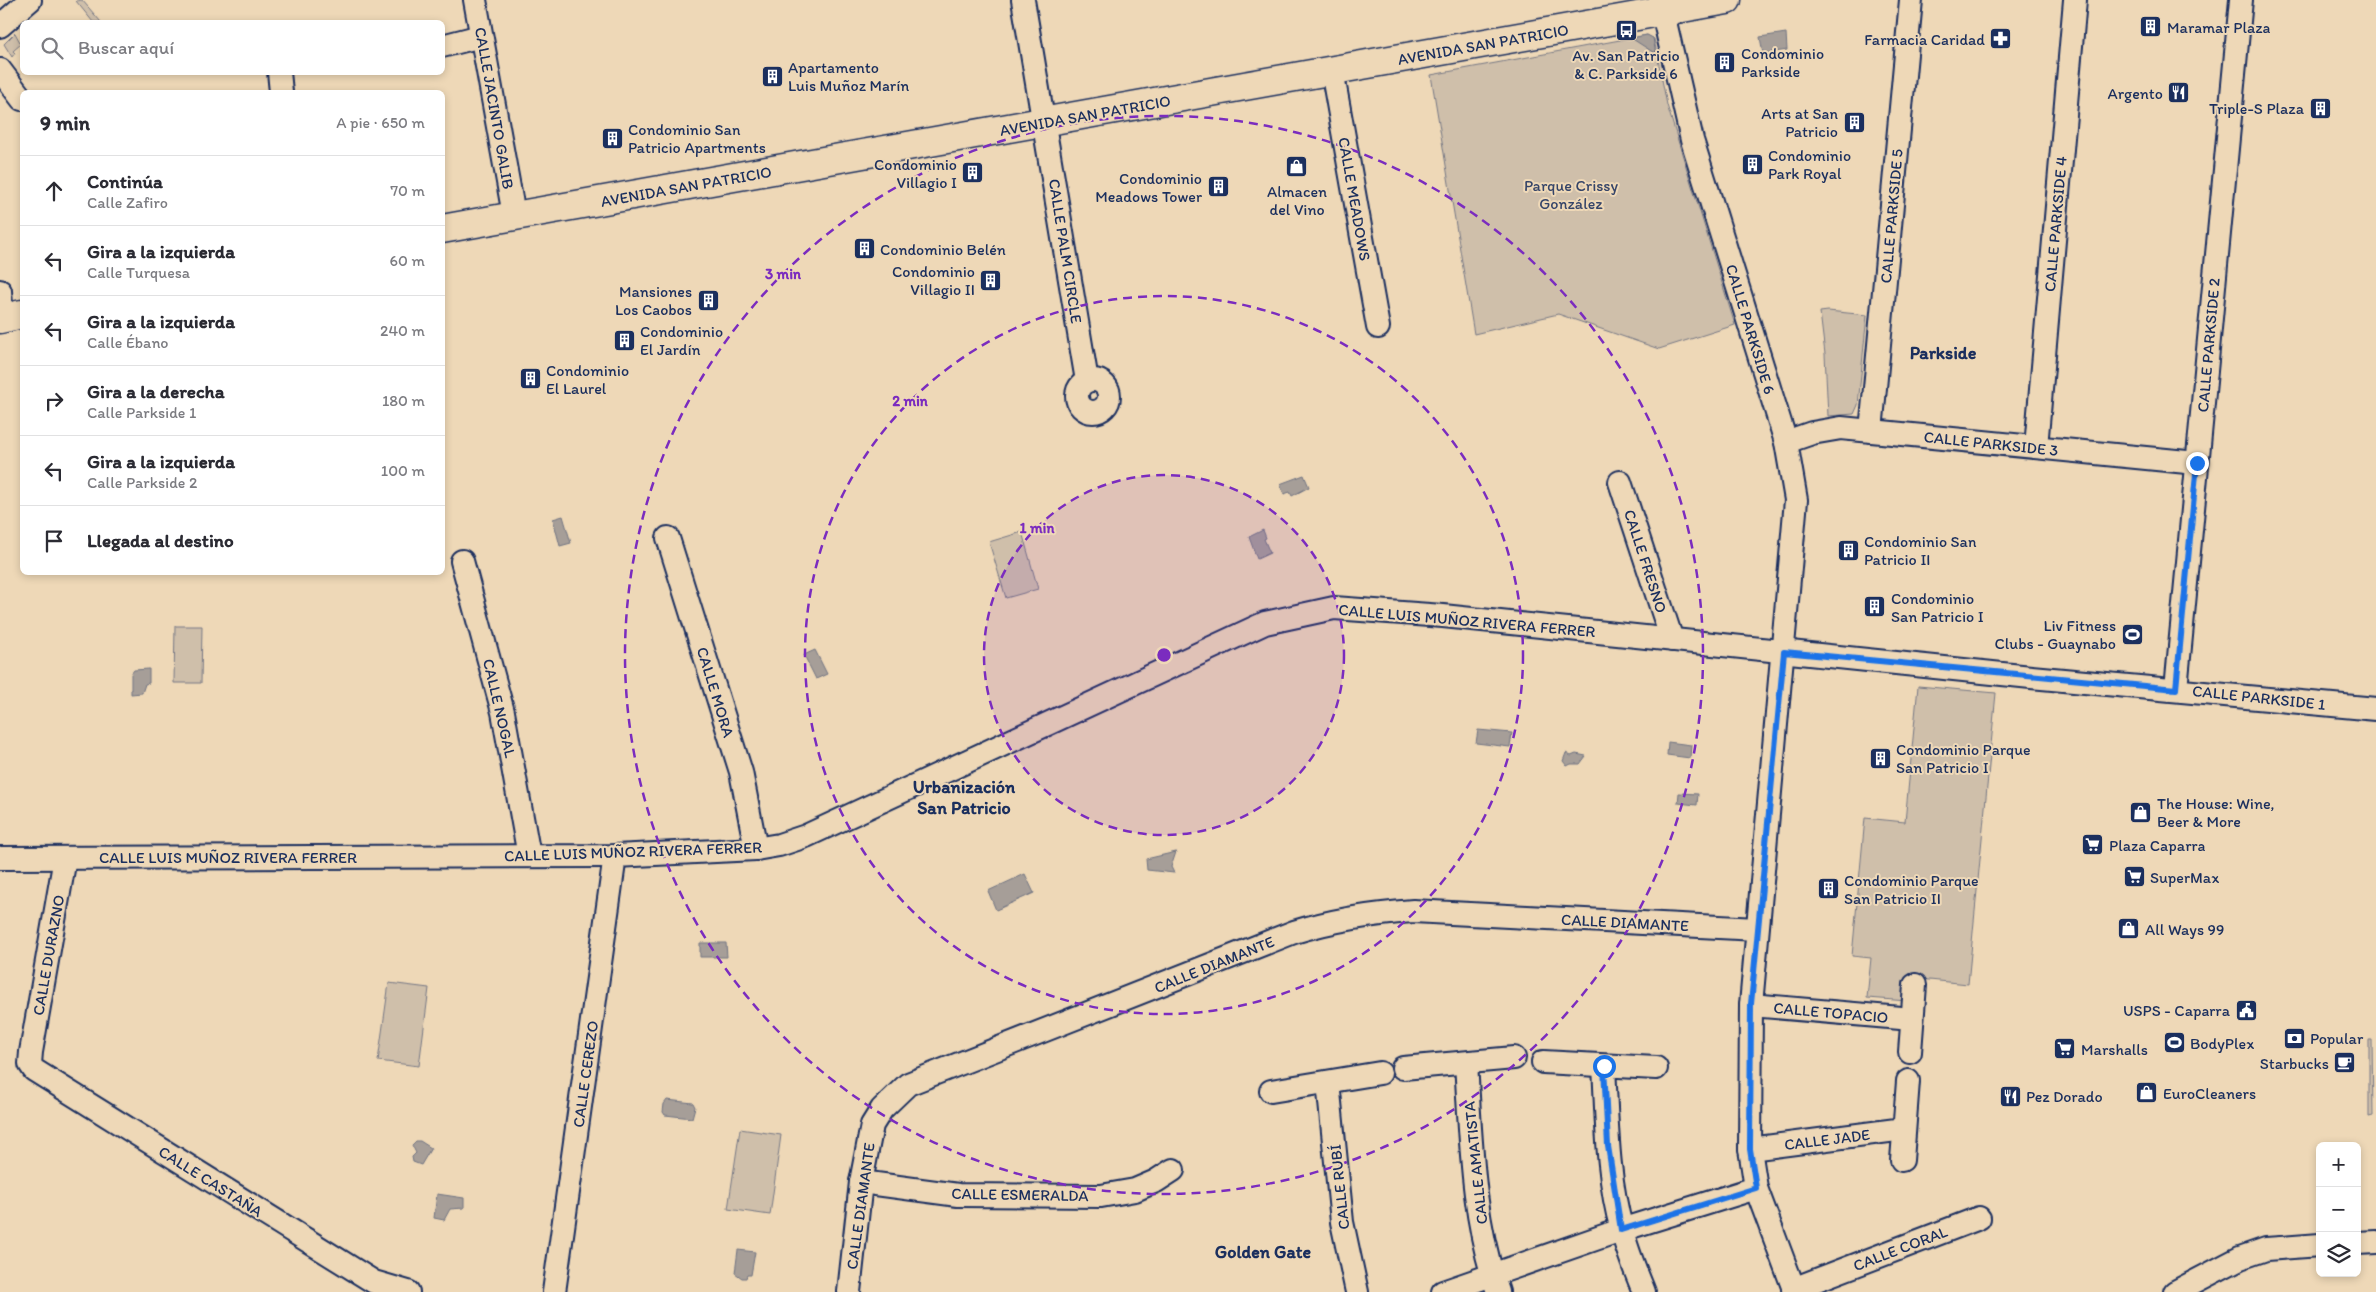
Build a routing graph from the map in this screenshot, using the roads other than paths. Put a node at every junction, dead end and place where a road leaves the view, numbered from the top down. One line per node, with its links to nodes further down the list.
1 (30, 0): 9 (street)
2 (475, 0): 10 (street, CALLE JACINTO GALIB)
3 (1023, 0): 17 (street, CALLE PALM CIRCLE)
4 (1727, 0): 8 (main road, AVENIDA SAN PATRICIO)
5 (1911, 0): 24 (street, CALLE PARKSIDE 5)
6 (2075, 0): 26 (street, CALLE PARKSIDE 4)
7 (2241, 0): 27 (street, CALLE PARKSIDE 2)
8 (1661, 6): 13 (main road, AVENIDA SAN PATRICIO); 25 (street, CALLE PARKSIDE 6)
9 (0, 26)
10 (482, 36): 11 (street); 18 (street, CALLE JACINTO GALIB)
11 (445, 45)
12 (0, 70): 16 (street)
13 (1332, 70): 17 (main road, AVENIDA SAN PATRICIO); 22 (street, CALLE MEADOWS)
14 (279, 75): 15 (street)
15 (281, 90)
16 (20, 96)
17 (1044, 122): 18 (main road, AVENIDA SAN PATRICIO); 23 (street, CALLE PALM CIRCLE)
18 (514, 215): 19 (main road, AVENIDA SAN PATRICIO)
19 (445, 229)
20 (0, 290): 21 (street)
21 (8, 317)
22 (1378, 327)
23 (1087, 381)
24 (1871, 431): 25 (street, CALLE PARKSIDE 3); 26 (street, CALLE PARKSIDE 3)
25 (1786, 442): 32 (street, CALLE PARKSIDE 6)
26 (2036, 447): 27 (street, CALLE PARKSIDE 3)
27 (2197, 463): 33 (street, CALLE PARKSIDE 2)
28 (1620, 482): 31 (street, CALLE FRESNO)
29 (668, 538): 35 (street, CALLE MORA)
30 (462, 561): 36 (street, CALLE NOGAL)
31 (1672, 640): 32 (street, CALLE LUIS MUÑOZ RIVERA FERRER); 35 (street, CALLE LUIS MUÑOZ RIVERA FERRER)
32 (1784, 652): 33 (street, CALLE PARKSIDE 1); 40 (street, CALLE PARKSIDE 6)
33 (2176, 689): 34 (street, CALLE PARKSIDE 1)
34 (2376, 709)
35 (756, 849): 37 (street, CALLE LUIS MUÑOZ RIVERA FERRER)
36 (530, 856): 37 (street, CALLE LUIS MUÑOZ RIVERA FERRER); 39 (street, CALLE LUIS MUÑOZ RIVERA FERRER)
37 (615, 856): 71 (street, CALLE CEREZO)
38 (0, 858): 39 (street, CALLE LUIS MUÑOZ RIVERA FERRER)
39 (65, 858): 44 (street, CALLE DURAZNO)
40 (1757, 929): 42 (street, CALLE PARKSIDE 6); 60 (street, CALLE DIAMANTE)
41 (1915, 985): 43 (street, CALLE TOPACIO)
42 (1751, 1004): 43 (street, CALLE TOPACIO); 57 (street, CALLE PARKSIDE 6)
43 (1912, 1019): 45 (street, CALLE TOPACIO)
44 (31, 1052): 70 (street, CALLE CASTAÑA)
45 (1910, 1052)
46 (1514, 1058): 48 (street)
47 (1543, 1062): 49 (street)
48 (1466, 1063): 50 (street); 67 (street, CALLE AMATISTA)
49 (1604, 1066): 51 (street); 63 (street)
50 (1403, 1068)
51 (1656, 1068)
52 (1380, 1073): 54 (street)
53 (1908, 1081): 56 (street)
54 (1328, 1082): 55 (street); 73 (street, CALLE RUBÍ)
55 (1271, 1091)
56 (1904, 1129): 57 (street, CALLE JADE); 58 (street)
57 (1750, 1149): 61 (street, CALLE PARKSIDE 6)
58 (1902, 1160)
59 (1173, 1170): 60 (street, CALLE ESMERALDA)
60 (861, 1182): 72 (street, CALLE DIAMANTE)
61 (1756, 1188): 63 (street); 69 (street, CALLE PARKSIDE 6)
62 (1979, 1218): 69 (street, CALLE CORAL)
63 (1621, 1230): 67 (street); 75 (street)
64 (2376, 1242): 65 (street)
65 (2361, 1243)
66 (2316, 1245): 68 (street)
67 (1495, 1284): 74 (street)
68 (2209, 1284): 76 (street)
69 (1794, 1290)
70 (408, 1292)
71 (554, 1292)
72 (849, 1292)
73 (1357, 1292)
74 (1444, 1292)
75 (1644, 1292)
76 (2175, 1292)

